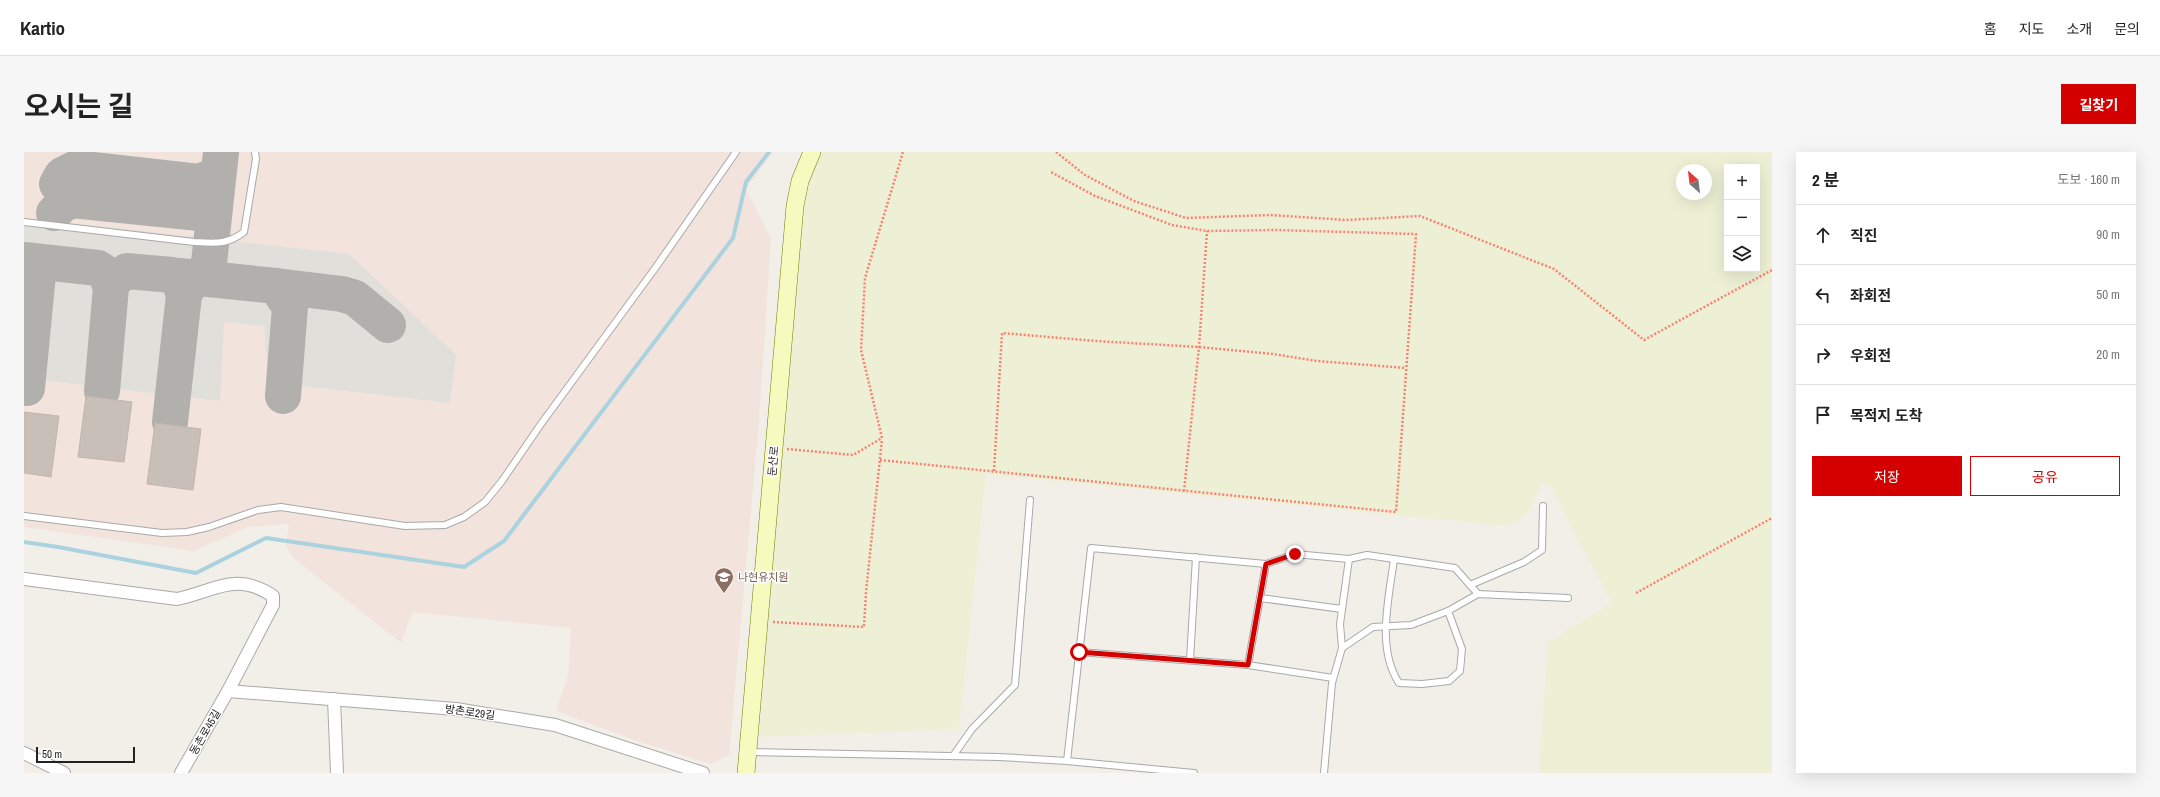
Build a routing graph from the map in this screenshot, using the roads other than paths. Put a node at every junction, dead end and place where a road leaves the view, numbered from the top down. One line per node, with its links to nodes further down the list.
1 (255, 152): 4 (lane)
2 (736, 152): 7 (lane)
3 (812, 152): 27 (street, 둔산로)
4 (24, 222)
5 (1030, 500): 29 (lane)
6 (1543, 506): 13 (lane)
7 (24, 516)
8 (1196, 557): 11 (lane); 21 (lane); 22 (lane)
9 (1349, 559): 10 (lane); 11 (lane); 17 (lane)
10 (1394, 559): 13 (lane); 19 (lane)
11 (1266, 564): 15 (lane)
12 (24, 579): 25 (street, 동촌로45길)
13 (1470, 585): 14 (lane)
14 (1478, 594): 16 (lane); 18 (lane)
15 (1260, 598): 17 (lane); 23 (lane)
16 (1568, 598)
17 (1342, 609): 20 (lane)
18 (1448, 611): 19 (lane); 19 (lane)
19 (1385, 627): 20 (lane)
20 (1342, 648): 24 (lane)
21 (1079, 652): 22 (lane); 30 (lane)
22 (1190, 660): 23 (lane)
23 (1248, 665): 24 (lane)
24 (1333, 678): 37 (lane)
25 (228, 691): 26 (street, 방촌로29길); 32 (street, 동촌로45길)
26 (334, 699): 33 (street); 34 (street, 방촌로29길)
27 (748, 752): 29 (lane); 35 (street, 둔산로)
28 (24, 753): 31 (street)
29 (953, 756): 30 (lane)
30 (1067, 761): 36 (lane)
31 (64, 773)
32 (181, 773)
33 (337, 773)
34 (703, 773)
35 (746, 773)
36 (1194, 773)
37 (1324, 773)

